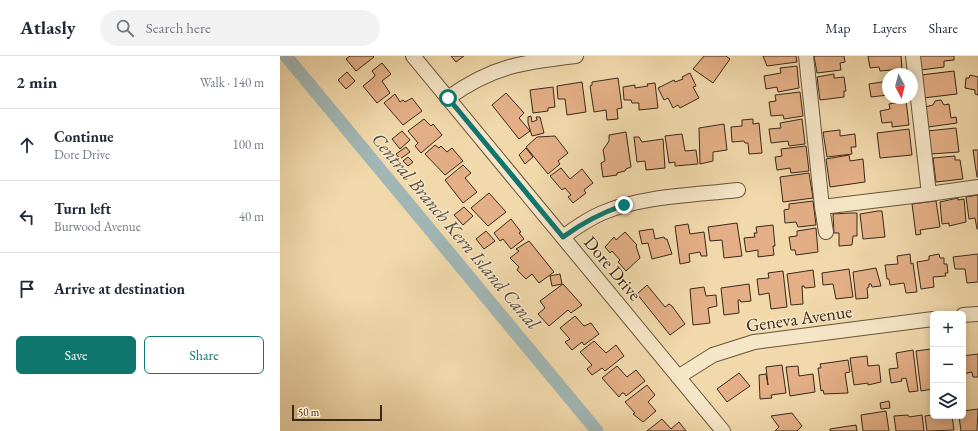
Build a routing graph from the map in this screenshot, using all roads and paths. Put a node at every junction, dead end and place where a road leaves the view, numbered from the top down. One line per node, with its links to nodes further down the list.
1 (414, 56): 5 (street, Dore Drive)
2 (576, 56): 5 (street)
3 (806, 56): 9 (street)
4 (913, 56): 8 (street)
5 (448, 98): 11 (street, Dore Drive)
6 (978, 187): 8 (street)
7 (738, 190): 11 (street)
8 (929, 194): 9 (street)
9 (822, 207): 10 (street)
10 (826, 232)
11 (563, 237): 15 (street, Dore Drive)
12 (978, 314): 13 (street)
13 (966, 316)
14 (930, 319): 15 (street, Geneva Avenue)
15 (678, 377): 16 (street, Dore Drive)
16 (723, 431)

